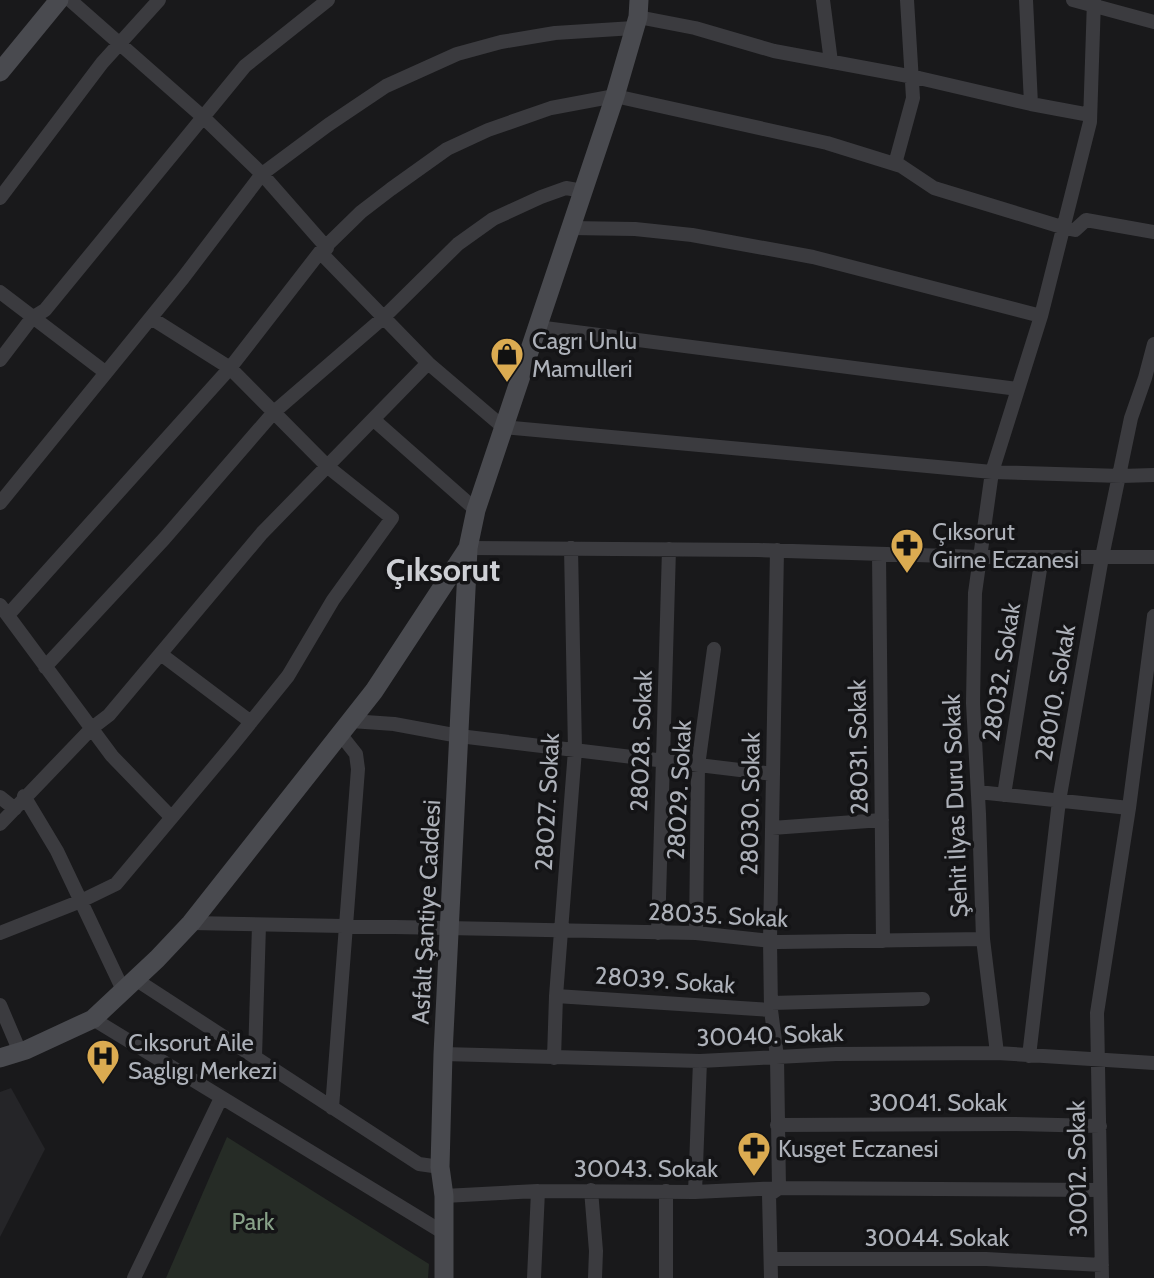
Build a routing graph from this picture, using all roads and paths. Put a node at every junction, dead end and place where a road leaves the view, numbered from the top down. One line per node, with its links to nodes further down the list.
1 (59, 0): 14 (street)
2 (70, 0): 12 (street)
3 (159, 0): 12 (street)
4 (328, 0): 19 (street)
5 (823, 0): 13 (street)
6 (907, 0): 15 (street)
7 (1026, 0): 17 (street)
8 (1073, 0): 9 (street)
9 (1094, 2): 11 (street); 18 (street, Şehit İlyas Duru Sokak)
10 (637, 15): 13 (street); 16 (street); 21 (street)
11 (1154, 22)
12 (120, 43): 19 (street); 23 (street)
13 (831, 62): 15 (street)
14 (0, 72)
15 (912, 77): 17 (street); 20 (street)
16 (615, 96): 20 (street); 22 (street); 27 (street)
17 (1031, 104): 18 (street)
18 (1090, 115): 25 (street, Şehit İlyas Duru Sokak)
19 (204, 118): 21 (street); 30 (street)
20 (895, 164): 25 (street)
21 (261, 174): 27 (street); 31 (street)
22 (583, 191): 24 (street); 32 (street)
23 (0, 198)
24 (570, 228): 29 (street); 33 (street)
25 (1065, 228): 26 (street); 29 (street, Şehit İlyas Duru Sokak)
26 (1154, 232)
27 (323, 250): 32 (street); 37 (street)
28 (0, 292): 30 (street)
29 (1041, 316): 40 (street, Şehit İlyas Duru Sokak)
30 (32, 318): 35 (street); 38 (street)
31 (151, 318): 37 (street); 38 (street)
32 (383, 318): 36 (street); 41 (street)
33 (537, 327): 40 (street); 43 (street)
34 (1154, 344): 39 (street, 28010. Sokak)
35 (0, 360)
36 (428, 363): 42 (street); 43 (street)
37 (230, 368): 41 (street); 59 (street)
38 (105, 372): 48 (street)
39 (1150, 379): 47 (street, 28010. Sokak)
40 (1018, 389): 45 (street, Şehit İlyas Duru Sokak)
41 (274, 412): 44 (street); 63 (street)
42 (374, 420): 44 (street); 49 (street)
43 (503, 427): 45 (street); 49 (street)
44 (328, 467): 62 (street); 64 (street)
45 (992, 472): 47 (street); 56 (street, Şehit İlyas Duru Sokak)
46 (1154, 475): 47 (street)
47 (1121, 476): 55 (street, 28010. Sokak)
48 (0, 503)
49 (476, 510): 50 (street)
50 (468, 548): 51 (street); 66 (street); 67 (street, Asfalt Şantiye Caddesi)
51 (571, 548): 52 (street); 68 (street, 28027. Sokak)
52 (669, 549): 53 (street); 69 (street, 28028. Sokak)
53 (777, 551): 54 (street); 71 (street, 28030. Sokak)
54 (879, 554): 56 (street); 80 (street, 28031. Sokak)
55 (1102, 556): 57 (street); 58 (street); 76 (street, 28010. Sokak)
56 (980, 557): 57 (street); 72 (street, Şehit İlyas Duru Sokak)
57 (1042, 557): 73 (street, 28032. Sokak)
58 (1154, 557)
59 (4, 610): 63 (street)
60 (1154, 617): 78 (street, 30012. Sokak)
61 (714, 649): 70 (street, 28029. Sokak)
62 (162, 655): 64 (street); 65 (street)
63 (45, 667): 65 (street)
64 (251, 722): 79 (street)
65 (92, 728): 74 (street); 79 (street)
66 (346, 728): 67 (street); 84 (street); 86 (street)
67 (459, 736): 68 (street); 87 (street, Asfalt Şantiye Caddesi)
68 (575, 750): 69 (street); 88 (street, 28027. Sokak)
69 (663, 762): 70 (street); 90 (street, 28028. Sokak)
70 (698, 766): 71 (street); 91 (street, 28029. Sokak)
71 (773, 774): 82 (street, 28030. Sokak)
72 (978, 792): 73 (street); 92 (street, Şehit İlyas Duru Sokak)
73 (1004, 795): 76 (street)
74 (24, 796): 77 (street); 83 (street)
75 (0, 797): 77 (street)
76 (1059, 801): 78 (street); 104 (street, 28010. Sokak)
77 (15, 808): 81 (street)
78 (1129, 808): 108 (street, 30012. Sokak)
79 (171, 817): 83 (street)
80 (882, 820): 82 (street); 94 (street, 28031. Sokak)
81 (0, 824)
82 (772, 828): 93 (street, 28030. Sokak)
83 (81, 901): 89 (street); 95 (street)
84 (191, 923): 85 (street, 28035. Sokak); 95 (street)
85 (259, 925): 86 (street, 28035. Sokak); 105 (street)
86 (348, 925): 87 (street, 28035. Sokak); 113 (street)
87 (450, 928): 88 (street, 28035. Sokak); 103 (street, Asfalt Şantiye Caddesi)
88 (561, 931): 90 (street, 28035. Sokak); 96 (street, 28027. Sokak)
89 (0, 933)
90 (658, 933): 91 (street, 28035. Sokak)
91 (696, 933): 93 (street, 28035. Sokak)
92 (983, 939): 94 (street, 28035. Sokak); 102 (street, Şehit İlyas Duru Sokak)
93 (770, 941): 94 (street, 28035. Sokak); 99 (street, 28030. Sokak)
94 (883, 941)
95 (130, 984): 100 (street); 105 (street)
96 (556, 996): 99 (street, 28039. Sokak); 107 (street, 28027. Sokak)
97 (923, 999): 99 (street, 28039. Sokak)
98 (0, 1005): 101 (street)
99 (771, 1007): 106 (street, 28030. Sokak)
100 (93, 1019): 101 (street); 112 (street)
101 (20, 1052): 109 (street)
102 (997, 1053): 104 (street, 30040. Sokak); 106 (street, 30040. Sokak)
103 (443, 1054): 107 (street, 30040. Sokak); 116 (street, Asfalt Şantiye Caddesi)
104 (1028, 1056): 108 (street, 30040. Sokak)
105 (255, 1057): 113 (street)
106 (777, 1057): 110 (street, 30040. Sokak); 114 (street, 28030. Sokak)
107 (554, 1058): 110 (street, 30040. Sokak)
108 (1098, 1060): 111 (street, 30040. Sokak); 115 (street, 30012. Sokak)
109 (0, 1061)
110 (700, 1061): 122 (street)
111 (1154, 1063)
112 (221, 1098): 124 (street); 127 (street)
113 (332, 1108): 116 (street)
114 (777, 1125): 115 (street, 30041. Sokak); 117 (street, 28030. Sokak)
115 (1100, 1126): 119 (street, 30012. Sokak)
116 (440, 1167): 123 (street, Asfalt Şantiye Caddesi)
117 (779, 1188): 119 (street, 30043. Sokak); 122 (street, 30043. Sokak); 125 (street, 28030. Sokak)
118 (591, 1190): 120 (street, 30043. Sokak); 121 (street, 30043. Sokak); 130 (street)
119 (1100, 1190): 126 (street, 30012. Sokak)
120 (538, 1191): 123 (street, 30043. Sokak); 129 (street)
121 (666, 1191): 122 (street, 30043. Sokak); 131 (street)
122 (695, 1192)
123 (444, 1196): 124 (street, Asfalt Şantiye Caddesi)
124 (444, 1233): 128 (street, Asfalt Şantiye Caddesi)
125 (771, 1259): 126 (street, 30044. Sokak); 132 (street)
126 (1102, 1271)
127 (134, 1278)
128 (444, 1278)
129 (534, 1278)
130 (595, 1278)
131 (666, 1278)
132 (771, 1278)

